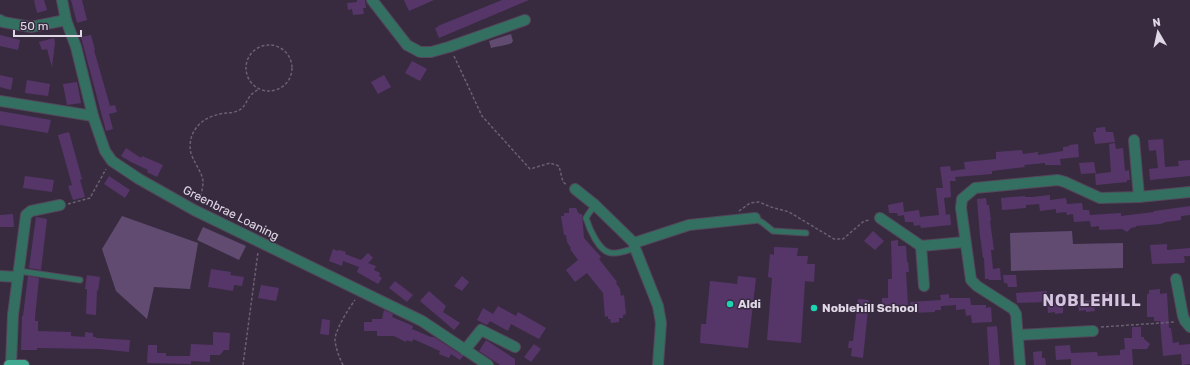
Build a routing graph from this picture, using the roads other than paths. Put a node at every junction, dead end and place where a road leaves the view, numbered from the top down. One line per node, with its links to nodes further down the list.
1 (62, 0): 4 (street, Greenbrae Loaning)
2 (372, 0): 5 (street)
3 (0, 20): 4 (street)
4 (66, 20): 7 (street, Greenbrae Loaning)
5 (525, 20)
6 (0, 102): 7 (street)
7 (93, 116): 29 (street, Greenbrae Loaning)
8 (1134, 140): 11 (street)
9 (575, 189): 13 (street)
10 (1190, 192): 11 (street)
11 (1139, 197): 17 (street)
12 (60, 205): 20 (street)
13 (595, 205): 18 (street); 18 (lane)
14 (755, 218): 16 (lane); 18 (street)
15 (880, 218): 19 (street)
16 (806, 233)
17 (966, 242): 19 (street); 27 (street)
18 (635, 245): 33 (street)
19 (921, 246): 24 (street)
20 (19, 274): 21 (street); 23 (lane); 30 (street)
21 (0, 276)
22 (1176, 279): 25 (street)
23 (80, 280)
24 (924, 286)
25 (1188, 324)
26 (1093, 331): 27 (street)
27 (1018, 335): 34 (street)
28 (515, 347): 29 (street)
29 (465, 350): 32 (street, Greenbrae Loaning)
30 (10, 365): 31 (main road)
31 (24, 365)
32 (488, 365)
33 (658, 365)
34 (1020, 365)

